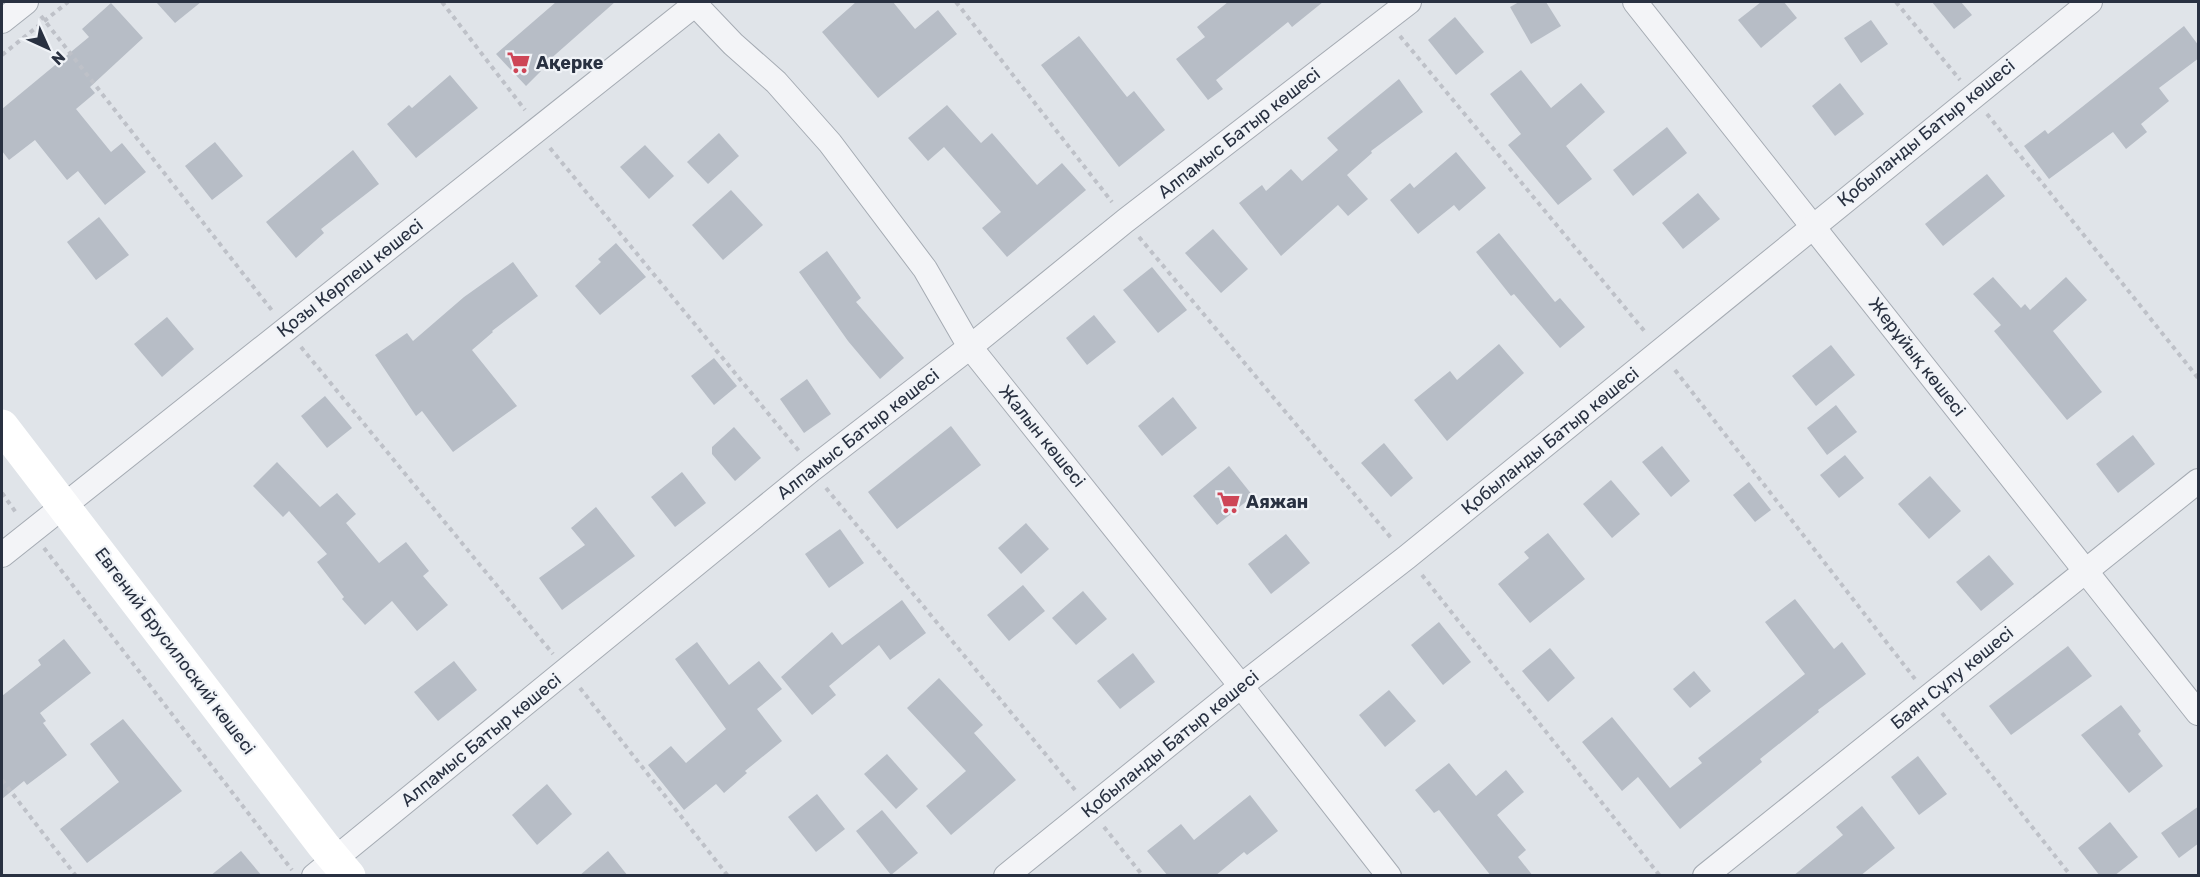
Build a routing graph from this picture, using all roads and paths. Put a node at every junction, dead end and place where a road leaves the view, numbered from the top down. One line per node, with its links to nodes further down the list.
1 (68, 2): 11 (path)
2 (442, 2): 15 (path)
3 (696, 2): 15 (street, Қозы Көрпеш көшесі); 19 (street, Жалын көшесі)
4 (956, 2): 16 (path)
5 (1409, 2): 10 (street, Алпамыс Батыр көшесі)
6 (1635, 2): 17 (street, Жерұйық көшесі)
7 (1896, 2): 14 (path)
8 (2090, 2): 14 (street, Қобыланды Батыр көшесі)
9 (32, 6): 11 (path); 12 (street)
10 (1386, 19): 16 (street, Алпамыс Батыр көшесі); 20 (path)
11 (45, 20): 13 (path); 18 (path)
12 (2, 21)
13 (2, 55)
14 (1972, 96): 17 (street, Қобыланды Батыр көшесі); 21 (path)
15 (536, 130): 18 (street, Қозы Көрпеш көшесі); 23 (path)
16 (1125, 221): 19 (street, Алпамыс Батыр көшесі); 29 (path)
17 (1812, 225): 20 (street, Қобыланды Батыр көшесі); 30 (street, Жерұйық көшесі)
18 (286, 328): 26 (street, Қозы Көрпеш көшесі); 31 (path)
19 (970, 347): 23 (street, Алпамыс Батыр көшесі); 32 (street, Жалын көшесі)
20 (1660, 351): 29 (street, Қобыланды Батыр көшесі); 33 (path)
21 (2199, 378)
22 (2, 426): 26 (main road, Евгений Брусилоский көшесі)
23 (811, 470): 31 (street, Алпамыс Батыр көшесі); 36 (path)
24 (2199, 481): 30 (street, Баян Сұлу көшесі)
25 (2, 493): 27 (path)
26 (63, 505): 27 (street, Қозы Көрпеш көшесі); 37 (main road, Евгений Брусилоский көшесі)
27 (31, 531): 28 (street, Қозы Көрпеш көшесі); 39 (path)
28 (2, 555)
29 (1407, 557): 32 (street, Қобыланды Батыр көшесі); 44 (path)
30 (2086, 571): 33 (street, Баян Сұлу көшесі); 34 (street, Жерұйық көшесі)
31 (566, 670): 37 (street, Алпамыс Батыр көшесі); 40 (path)
32 (1242, 686): 36 (street, Қобыланды Батыр көшесі); 43 (street, Жалын көшесі)
33 (1929, 696): 45 (street, Баян Сұлу көшесі); 46 (path)
34 (2199, 713)
35 (2, 780): 38 (path)
36 (1089, 808): 41 (street, Қобыланды Батыр көшесі); 42 (path)
37 (333, 870)
38 (76, 876)
39 (296, 876)
40 (729, 876)
41 (1006, 876)
42 (1143, 876)
43 (1389, 876)
44 (1660, 876)
45 (1705, 876)
46 (2071, 876)

